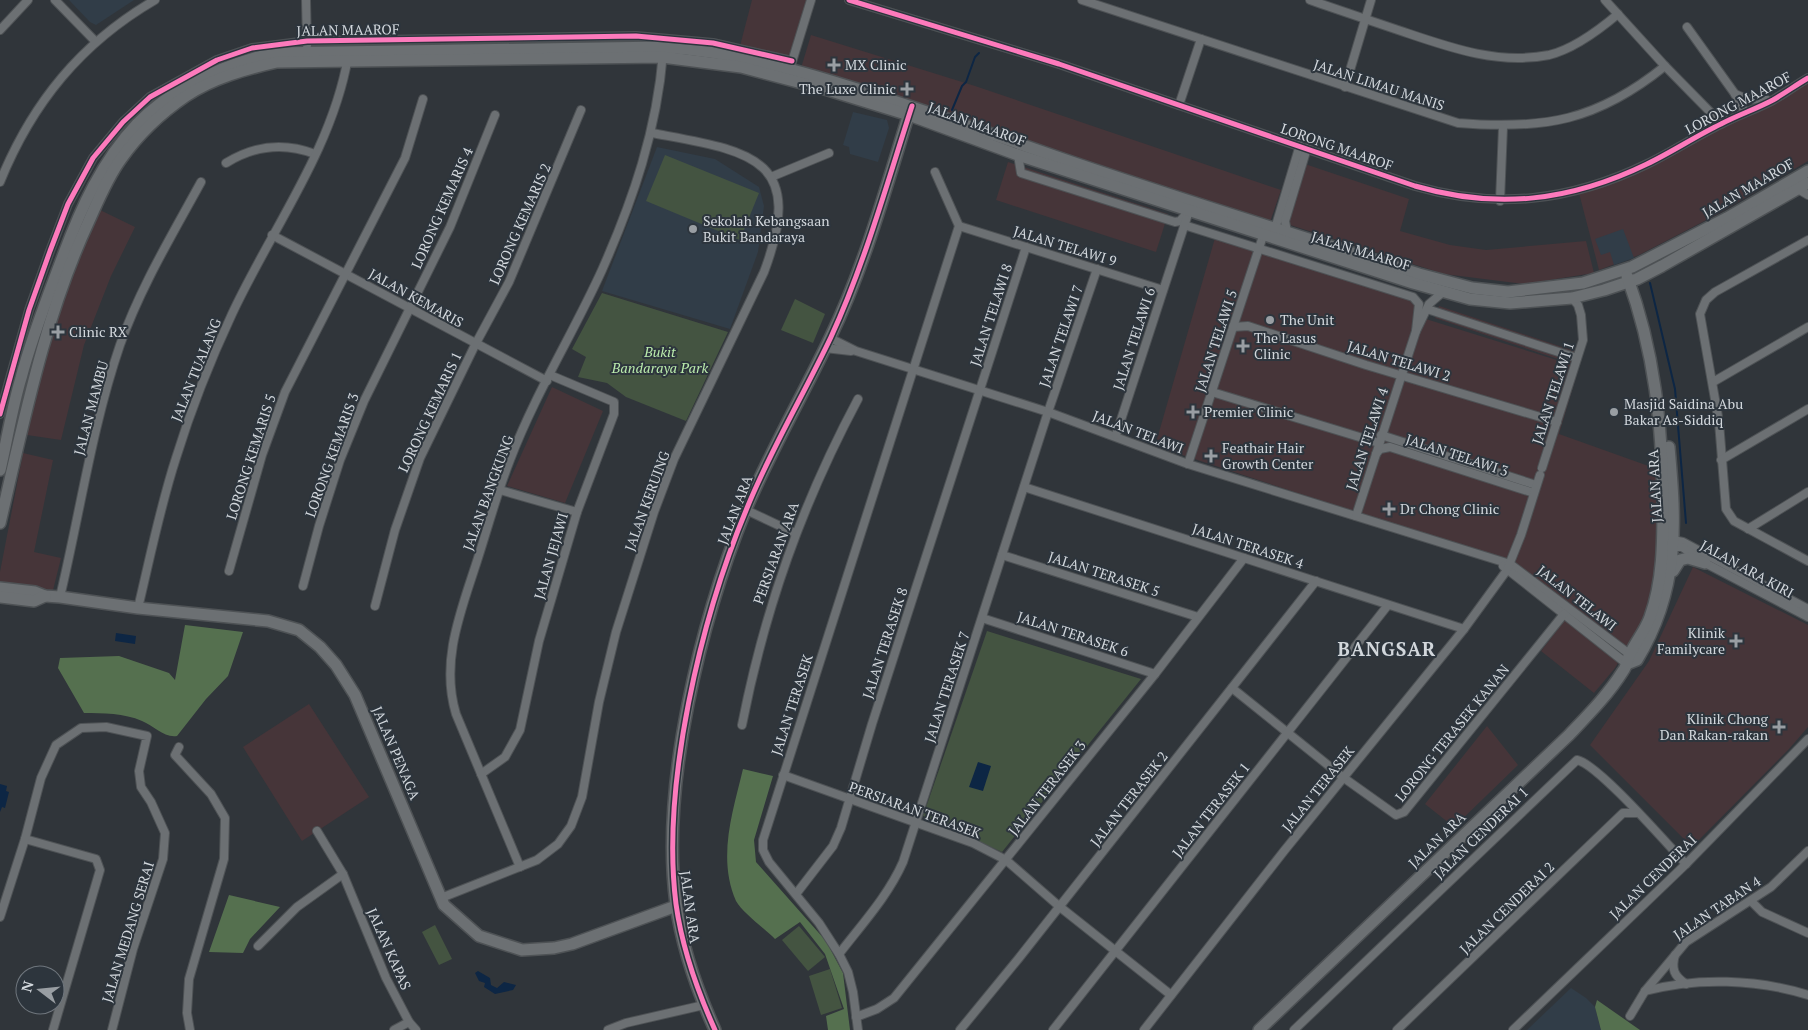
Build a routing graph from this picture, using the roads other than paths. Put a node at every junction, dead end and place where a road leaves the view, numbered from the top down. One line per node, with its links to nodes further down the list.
1 (28, 0): 15 (street)
2 (55, 0): 17 (street)
3 (155, 0): 17 (street)
4 (306, 0): 18 (street)
5 (811, 0): 22 (street)
6 (849, 0): 28 (street, LORONG MAAROF)
7 (1082, 0): 11 (street, JALAN LIMAU MANIS)
8 (1310, 0): 13 (street)
9 (1371, 0): 13 (street)
10 (1605, 0): 12 (street)
11 (1098, 2): 16 (street, JALAN LIMAU MANIS)
12 (1618, 14): 13 (street); 21 (street)
13 (1366, 19): 24 (street)
14 (1687, 27): 25 (street)
15 (0, 30)
16 (1201, 39): 24 (street, JALAN LIMAU MANIS); 28 (street)
17 (95, 41): 46 (street)
18 (308, 51): 20 (main road, JALAN MAAROF); 22 (street, JALAN MAAROF); 90 (street, JALAN MAAROF); 91 (main road, JALAN MAAROF); 107 (main road, JALAN MAAROF)
19 (663, 52): 20 (main road, JALAN MAAROF); 22 (main road, JALAN MAAROF); 35 (street, JALAN BANGKUNG)
20 (348, 56): 38 (street, JALAN TUALANG)
21 (1665, 66): 33 (street); 34 (street, JALAN LIMAU MANIS)
22 (789, 70): 30 (main road, JALAN MAAROF)
23 (1808, 78): 27 (street, LORONG MAAROF)
24 (1345, 86): 34 (street, JALAN LIMAU MANIS)
25 (1735, 94): 27 (street); 31 (street)
26 (423, 99): 65 (street, LORONG KEMARIS 5)
27 (1772, 100): 31 (street, LORONG MAAROF)
28 (1179, 105): 36 (street, LORONG MAAROF)
29 (582, 110): 78 (street, LORONG KEMARIS 2)
30 (910, 110): 39 (main road, JALAN MAAROF); 52 (main road, JALAN MAAROF); 77 (main road, JALAN ARA)
31 (1745, 112): 33 (street, LORONG MAAROF)
32 (495, 116): 72 (street, LORONG KEMARIS 4)
33 (1721, 123): 51 (street, LORONG MAAROF)
34 (1503, 127): 51 (street)
35 (652, 133): 45 (street, JALAN KERUING); 83 (street, JALAN BANGKUNG)
36 (1304, 146): 40 (street); 51 (street, LORONG MAAROF)
37 (829, 153): 45 (street)
38 (314, 154): 41 (street); 58 (street, JALAN TUALANG)
39 (1018, 156): 44 (main road, JALAN MAAROF); 48 (street)
40 (1300, 160): 56 (street, JALAN TELAWI 5); 57 (street)
41 (226, 163)
42 (1808, 171): 63 (main road, JALAN MAAROF)
43 (935, 172): 55 (street)
44 (1073, 174): 48 (street); 52 (main road, JALAN MAAROF)
45 (771, 177): 151 (street, JALAN KERUING)
46 (0, 182)
47 (202, 182): 122 (street, JALAN MAMBU)
48 (1059, 185): 53 (street)
49 (1803, 186): 50 (street); 66 (main road, JALAN MAAROF)
50 (1808, 195)
51 (1500, 201)
52 (1190, 207): 53 (street); 54 (street, JALAN TELAWI 6); 56 (main road, JALAN MAAROF)
53 (1175, 222): 62 (street, JALAN TELAWI 6)
54 (1184, 225): 61 (street, JALAN MAAROF); 62 (street, JALAN TELAWI 6)
55 (959, 226): 60 (street, JALAN TELAWI 9); 81 (street)
56 (1269, 232): 57 (main road, JALAN MAAROF); 61 (street, JALAN TELAWI 5); 67 (main road, JALAN MAAROF)
57 (1287, 232): 63 (main road, JALAN MAAROF)
58 (272, 235): 65 (street, JALAN KEMARIS); 126 (street, JALAN TUALANG)
59 (1808, 240): 84 (street)
60 (1026, 247): 64 (street, JALAN TELAWI 9); 85 (street, JALAN TELAWI 8)
61 (1259, 250): 70 (street, JALAN MAAROF); 74 (street, JALAN TELAWI 5)
62 (1176, 251): 68 (street, JALAN TELAWI 6)
63 (1628, 268): 66 (main road, JALAN ARA)
64 (1097, 269): 68 (street, JALAN TELAWI 9); 89 (street, JALAN TELAWI 7)
65 (347, 274): 72 (street, JALAN KEMARIS); 116 (street, LORONG KEMARIS 5)
66 (1633, 280): 71 (main road, JALAN MAAROF); 105 (main road, JALAN ARA); 110 (main road, JALAN ARA)
67 (1413, 283): 69 (main road, JALAN MAAROF); 70 (street)
68 (1163, 290): 93 (street, JALAN TELAWI 6)
69 (1443, 292): 71 (main road, JALAN MAAROF); 73 (street, JALAN TELAWI 4)
70 (1412, 297): 76 (street)
71 (1572, 298): 80 (street, JALAN TELAWI 1)
72 (409, 309): 78 (street, JALAN KEMARIS); 119 (street, LORONG KEMARIS 3)
73 (1427, 309): 76 (street, JALAN TELAWI 4); 80 (street)
74 (1233, 327): 82 (street, JALAN TELAWI 2); 86 (street, JALAN TELAWI 5)
75 (1808, 327): 84 (street)
76 (1416, 331): 82 (street, JALAN TELAWI 4)
77 (827, 343): 79 (street, JALAN TELAWI); 79 (street, JALAN TELAWI); 103 (main road, JALAN ARA)
78 (476, 345): 83 (street, JALAN KEMARIS); 125 (street, LORONG KEMARIS 1)
79 (856, 351): 81 (street, JALAN TELAWI)
80 (1577, 358): 92 (street, JALAN TELAWI 1)
81 (913, 370): 85 (street, JALAN TELAWI); 141 (street, JALAN TERASEK)
82 (1401, 375): 92 (street, JALAN TELAWI 2); 94 (street, JALAN TELAWI 4)
83 (549, 378): 101 (street, JALAN BANGKUNG); 104 (street, JALAN JEJAWI)
84 (1713, 382): 96 (street)
85 (980, 390): 89 (street, JALAN TELAWI); 143 (street, JALAN TERASEK 8)
86 (1212, 392): 94 (street, JALAN TELAWI 3); 97 (street, JALAN TELAWI 5)
87 (858, 399): 109 (street, PERSIARAN ARA)
88 (1808, 409): 96 (street)
89 (1048, 412): 93 (street, JALAN TELAWI); 99 (street, JALAN TERASEK 7)
90 (0, 414): 91 (street)
91 (12, 417): 98 (main road, JALAN MAAROF)
92 (1557, 422): 100 (street, JALAN TELAWI 1)
93 (1116, 435): 97 (street, JALAN TELAWI)
94 (1380, 439): 95 (street, JALAN TELAWI 4); 100 (street, JALAN TELAWI 3)
95 (1374, 456): 100 (street, JALAN TELAWI 3); 106 (street, JALAN TELAWI 4)
96 (1721, 460): 108 (street)
97 (1188, 464): 106 (street, JALAN TELAWI)
98 (0, 470)
99 (1024, 487): 111 (street, JALAN TERASEK 7); 112 (street, JALAN TERASEK 4)
100 (1535, 489): 115 (street, JALAN TELAWI 1)
101 (500, 490): 104 (street); 140 (street, JALAN BANGKUNG)
102 (1808, 492): 108 (street)
103 (746, 510): 109 (street, PERSIARAN ARA); 156 (main road, JALAN ARA)
104 (577, 512): 140 (street, JALAN JEJAWI)
105 (1663, 515): 110 (main road); 133 (main road, JALAN ARA)
106 (1356, 516): 115 (street, JALAN TELAWI)
107 (0, 523)
108 (1748, 529): 113 (street)
109 (795, 532): 136 (street, PERSIARAN ARA)
110 (1673, 544): 114 (street, JALAN ARA KIRI); 117 (main road, JALAN ARA); 127 (street, JALAN ARA KIRI)
111 (1002, 555): 129 (street, JALAN TERASEK 5); 131 (street, JALAN TERASEK 7)
112 (1244, 558): 118 (street, JALAN TERASEK 4); 129 (street, JALAN TERASEK 3)
113 (1808, 561)
114 (1705, 562): 117 (main road); 130 (street, JALAN ARA KIRI)
115 (1508, 567): 128 (street, JALAN TELAWI); 132 (street, JALAN TERASEK); 133 (street, JALAN TELAWI)
116 (229, 571)
117 (1670, 577): 133 (main road, JALAN ARA)
118 (1316, 581): 124 (street, JALAN TERASEK 4); 135 (street, JALAN TERASEK 2)
119 (303, 586)
120 (0, 588): 121 (main road, JALAN PENAGA)
121 (45, 596): 122 (main road, JALAN PENAGA); 123 (main road, JALAN PENAGA)
122 (60, 596): 126 (main road, JALAN PENAGA)
123 (2, 599)
124 (1388, 604): 132 (street, JALAN TERASEK 4); 137 (street, JALAN TERASEK 1)
125 (375, 606)
126 (138, 608): 154 (main road, JALAN PENAGA)
127 (1808, 609)
128 (1564, 614): 133 (street, JALAN TELAWI); 142 (street, LORONG TERASEK KANAN)
129 (1198, 617): 134 (street, JALAN TERASEK 3)
130 (1808, 617)
131 (982, 618): 134 (street, JALAN TERASEK 6); 145 (street, JALAN TERASEK 7)
132 (1464, 629): 142 (street, JALAN TERASEK)
133 (1631, 659): 183 (main road, JALAN ARA)
134 (1155, 674): 149 (street, JALAN TERASEK 3)
135 (1232, 688): 137 (street); 157 (street, JALAN TERASEK 2)
136 (742, 725)
137 (1287, 733): 142 (street); 161 (street, JALAN TERASEK 1)
138 (1808, 739): 150 (street, JALAN CENDERAI)
139 (180, 747): 174 (street)
140 (482, 774): 151 (street, JALAN BANGKUNG)
141 (782, 775): 143 (street, PERSIARAN TERASEK); 153 (street, JALAN TERASEK)
142 (1344, 778): 166 (street, JALAN TERASEK)
143 (849, 799): 145 (street, PERSIARAN TERASEK); 153 (street, JALAN TERASEK 8)
144 (1637, 813): 150 (street, JALAN CENDERAI 1); 184 (street, JALAN CENDERAI 1); 185 (street, JALAN CENDERAI 2)
145 (916, 822): 149 (street, PERSIARAN TERASEK); 163 (street, JALAN TERASEK 7)
146 (317, 831): 152 (street, JALAN KAPAS)
147 (25, 839): 158 (street, JALAN MEDANG SERAI); 172 (street); 173 (street, JALAN MEDANG SERAI)
148 (1808, 852): 155 (street, JALAN TABAN 4)
149 (1006, 860): 157 (street, PERSIARAN TERASEK); 170 (street, JALAN TERASEK 3)
150 (1686, 864): 186 (street, JALAN CENDERAI)
151 (520, 867): 154 (street, JALAN KERUING)
152 (343, 874): 160 (street); 171 (street, JALAN KAPAS)
153 (796, 894): 163 (street, JALAN TERASEK)
154 (441, 898): 156 (main road, JALAN PENAGA)
155 (1750, 901): 159 (street); 162 (street, JALAN TABAN 4)
156 (676, 906): 168 (main road, JALAN ARA)
157 (1060, 907): 161 (street, PERSIARAN TERASEK); 180 (street, JALAN TERASEK 2)
158 (0, 917)
159 (1808, 933)
160 (258, 946)
161 (1116, 951): 166 (street, PERSIARAN TERASEK); 181 (street, JALAN TERASEK 1)
162 (1676, 951): 164 (street); 165 (street, JALAN TABAN 4)
163 (839, 954): 170 (street, JALAN TERASEK)
164 (1686, 984): 165 (street); 167 (street)
165 (1645, 991): 169 (street, JALAN TABAN 4)
166 (1171, 995): 182 (street, JALAN TERASEK)
167 (1808, 995)
168 (704, 1004): 177 (street); 178 (main road, JALAN ARA)
169 (1630, 1016)
170 (856, 1017): 179 (street, JALAN TERASEK)
171 (409, 1022): 175 (street); 176 (street, JALAN KAPAS)
172 (53, 1030)
173 (112, 1030)
174 (190, 1030)
175 (394, 1030)
176 (416, 1030)
177 (608, 1030)
178 (715, 1030)
179 (858, 1030)
180 (960, 1030)
181 (1053, 1030)
182 (1144, 1030)
183 (1259, 1030)
184 (1294, 1030)
185 (1397, 1030)
186 (1513, 1030)

